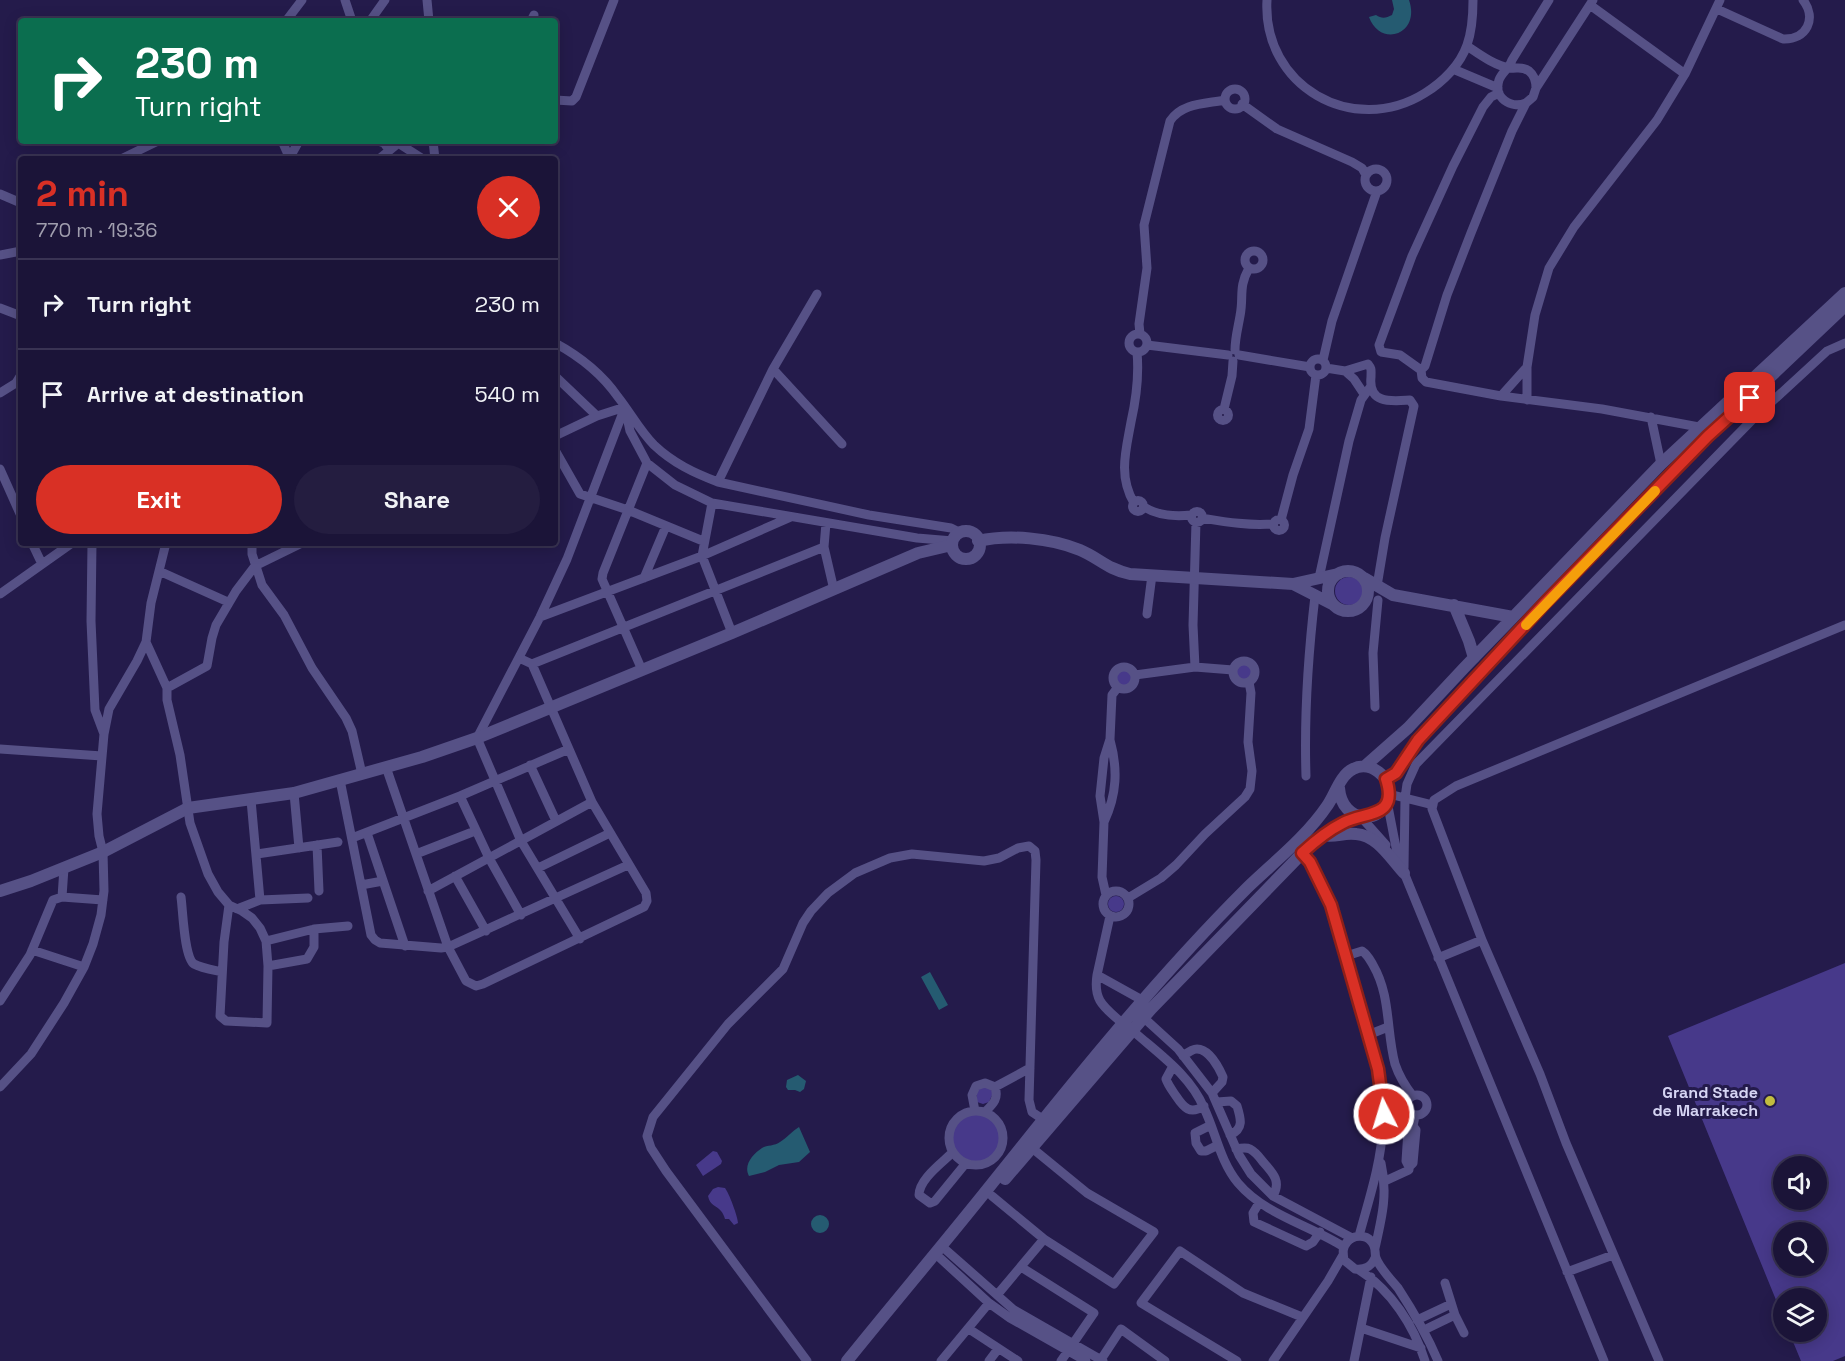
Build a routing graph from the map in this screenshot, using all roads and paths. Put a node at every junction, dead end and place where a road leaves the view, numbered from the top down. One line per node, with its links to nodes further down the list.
1 (302, 0): 12 (street)
2 (345, 0): 13 (street)
3 (386, 0): 14 (street)
4 (427, 0): 15 (street)
5 (614, 0): 22 (street)
6 (1267, 0): 18 (street)
7 (1473, 0): 16 (street)
8 (1549, 0): 17 (street)
9 (1803, 0): 11 (street)
10 (1591, 3): 19 (street); 20 (street)
11 (1718, 4): 19 (street)
12 (288, 18)
13 (351, 18)
14 (372, 18)
15 (429, 18)
16 (1467, 46): 17 (street); 18 (street)
17 (1510, 68): 20 (street); 21 (street)
18 (1453, 69): 21 (street)
19 (1685, 74): 49 (street)
20 (1536, 88): 24 (street)
21 (1499, 90): 24 (street); 51 (street)
22 (558, 100)
23 (1225, 100): 25 (street); 25 (street); 42 (street)
24 (1526, 103): 51 (street)
25 (1242, 105): 30 (street)
26 (152, 144): 28 (street)
27 (403, 144): 29 (street)
28 (127, 156)
29 (419, 156)
30 (1366, 175): 31 (street); 31 (street)
31 (1377, 190): 48 (street)
32 (0, 194): 33 (street)
33 (18, 203)
34 (18, 252): 35 (street)
35 (0, 255)
36 (1249, 268): 47 (street)
37 (1845, 293): 64 (street)
38 (817, 294): 50 (street)
39 (1845, 306): 142 (street)
40 (0, 308): 41 (street)
41 (18, 314)
42 (1140, 334): 45 (street); 46 (street)
43 (1845, 343): 149 (street)
44 (558, 345): 60 (street)
45 (1147, 345): 46 (street); 47 (street)
46 (1137, 352): 77 (street)
47 (1234, 355): 52 (street); 61 (street)
48 (1324, 364): 52 (street); 52 (street); 53 (street)
49 (1527, 367): 58 (street); 59 (street)
50 (773, 369): 66 (street); 71 (street)
51 (1421, 370): 58 (street)
52 (1313, 371): 77 (street)
53 (1345, 371): 56 (street); 56 (street)
54 (558, 379): 62 (street)
55 (18, 380): 57 (street)
56 (1368, 390): 97 (street); 101 (street)
57 (0, 393)
58 (1501, 396): 59 (street)
59 (1527, 400): 63 (street)
60 (625, 407): 62 (street); 68 (street); 71 (street); 72 (street)
61 (1224, 409)
62 (597, 416): 65 (street)
63 (1651, 417): 64 (street); 69 (street)
64 (1699, 427): 69 (street)
65 (558, 435)
66 (842, 444)
67 (558, 455): 72 (street)
68 (647, 463): 73 (street); 75 (street)
69 (1661, 464): 115 (street)
70 (0, 469): 74 (street)
71 (718, 482): 80 (street)
72 (590, 498): 75 (street); 114 (street)
73 (712, 503): 76 (street); 81 (street)
74 (18, 508)
75 (627, 510): 79 (street); 104 (street)
76 (791, 517): 78 (street); 90 (street)
77 (1197, 518): 99 (street)
78 (825, 523): 80 (street); 89 (street)
79 (666, 526): 81 (street); 96 (street)
80 (955, 540): 82 (street); 82 (street); 102 (street)
81 (703, 541): 90 (street)
82 (978, 541): 95 (street)
83 (33, 546): 91 (street)
84 (68, 546): 91 (street)
85 (92, 546): 132 (street)
86 (165, 546): 93 (street)
87 (252, 546): 92 (street)
88 (296, 546): 92 (street)
89 (824, 547): 102 (street); 103 (street)
90 (702, 556): 96 (street); 103 (street)
91 (42, 564): 105 (street)
92 (255, 566): 109 (street); 140 (street)
93 (159, 571): 109 (street); 119 (street)
94 (1338, 574): 97 (street); 98 (street); 110 (street)
95 (1152, 575): 99 (street); 113 (street)
96 (644, 578): 104 (street)
97 (1319, 578): 100 (street)
98 (1364, 578): 101 (street); 111 (street)
99 (1194, 579): 100 (street); 123 (street)
100 (1293, 584): 107 (street)
101 (1377, 586): 106 (street)
102 (834, 590): 118 (street)
103 (716, 591): 117 (street); 118 (street)
104 (608, 592): 114 (street); 117 (street)
105 (0, 594)
106 (1393, 595): 108 (street); 112 (street)
107 (1315, 596): 110 (street); 141 (street)
108 (1378, 600): 111 (street); 130 (street)
109 (228, 602): 129 (street)
110 (1332, 604): 111 (street)
111 (1364, 605)
112 (1454, 605): 115 (street); 121 (street)
113 (1147, 614)
114 (540, 617): 120 (street)
115 (1513, 617): 121 (street)
116 (1845, 625): 152 (street)
117 (624, 627): 122 (street); 124 (street)
118 (732, 633): 124 (street)
119 (146, 642): 129 (street); 132 (street)
120 (519, 658): 122 (street); 133 (street)
121 (1474, 658): 138 (street)
122 (532, 664): 131 (street)
123 (1195, 667): 125 (street); 126 (street)
124 (642, 670): 131 (street)
125 (1233, 670): 127 (street); 127 (street)
126 (1135, 675): 128 (street); 128 (street)
127 (1249, 682): 186 (street)
128 (1118, 687): 182 (street)
129 (167, 688): 153 (street)
130 (1375, 706)
131 (550, 707): 133 (street); 134 (street)
132 (104, 734): 136 (street)
133 (477, 738): 139 (street); 144 (street)
134 (568, 748): 137 (street); 151 (street)
135 (0, 749): 136 (street)
136 (102, 756): 166 (street)
137 (530, 765): 144 (street); 156 (street)
138 (1365, 766): 142 (street); 145 (street)
139 (386, 767): 140 (street); 155 (street)
140 (362, 774): 143 (street)
141 (1306, 776)
142 (1386, 779): 148 (street)
143 (340, 780): 146 (street); 161 (street)
144 (495, 781): 147 (street); 162 (street)
145 (1339, 788): 154 (street); 208 (street)
146 (294, 793): 150 (street); 165 (street)
147 (460, 796): 155 (street); 157 (street)
148 (1388, 798): 149 (street); 154 (street); 171 (street)
149 (1405, 798): 152 (street); 175 (street)
150 (251, 800): 153 (street); 168 (street)
151 (592, 802): 156 (street); 159 (street)
152 (1433, 805): 197 (street)
153 (188, 808): 166 (street); 190 (street)
154 (1359, 816): 160 (street); 171 (street)
155 (404, 819): 158 (street); 169 (street)
156 (556, 821): 162 (street)
157 (475, 831): 169 (street); 170 (street)
158 (367, 833): 161 (street); 177 (street)
159 (610, 833): 172 (street); 174 (street)
160 (1322, 835): 167 (street); 175 (street)
161 (352, 838): 178 (street)
162 (521, 841): 170 (street); 174 (street)
163 (338, 842): 164 (street)
164 (316, 845): 165 (street); 180 (street)
165 (299, 848): 168 (street)
166 (103, 852): 173 (street); 188 (street)
167 (1302, 853): 202 (street); 210 (street)
168 (257, 854): 189 (street)
169 (416, 854): 181 (street)
170 (489, 858): 176 (street); 191 (street)
171 (1398, 858): 175 (street)
172 (628, 865): 187 (street); 196 (street)
173 (64, 868): 179 (street); 183 (street)
174 (537, 868): 187 (street)
175 (1404, 873): 203 (street)
176 (455, 876): 181 (street); 195 (street)
177 (383, 881): 178 (street); 199 (street)
178 (361, 885): 199 (street)
179 (0, 891)
180 (319, 891)
181 (428, 891): 200 (street)
182 (1106, 895): 186 (street); 192 (street)
183 (62, 897): 188 (street); 201 (street)
184 (181, 897): 206 (street)
185 (308, 898): 189 (street)
186 (1128, 898): 192 (street)
187 (556, 899): 191 (street); 196 (street)
188 (104, 900): 205 (street)
189 (260, 900): 190 (street)
190 (233, 907): 198 (street); 206 (street)
191 (521, 915): 195 (street)
192 (1110, 916): 207 (street)
193 (348, 926): 194 (street)
194 (314, 928): 198 (street); 204 (street)
195 (486, 931): 200 (street)
196 (580, 939): 200 (street)
197 (1482, 940): 203 (street); 255 (street)
198 (266, 941): 204 (street)
199 (405, 945): 200 (street)
200 (448, 947)
201 (32, 950): 205 (street); 209 (street)
202 (1346, 956): 212 (street); 215 (street)
203 (1438, 958): 258 (street)
204 (268, 966): 206 (street)
205 (84, 967): 220 (street)
206 (222, 972)
207 (1097, 975): 208 (street); 211 (street)
208 (1142, 1000): 211 (street)
209 (0, 1001)
210 (1144, 1018): 213 (street); 214 (street)
211 (1122, 1023): 229 (street)
212 (1388, 1027): 215 (street); 222 (street)
213 (1133, 1031): 216 (street); 235 (street)
214 (1161, 1033): 216 (street); 217 (street)
215 (1368, 1035): 227 (street)
216 (1149, 1045): 218 (street)
217 (1183, 1056): 223 (street); 223 (street)
218 (1173, 1066): 225 (street); 225 (street)
219 (1030, 1068): 221 (street); 229 (street); 275 (street)
220 (0, 1087)
221 (995, 1087): 226 (street); 226 (street)
222 (1413, 1096): 224 (street); 228 (street)
223 (1214, 1097): 232 (street); 232 (street)
224 (1407, 1105): 227 (street); 228 (street)
225 (1204, 1106): 230 (street)
226 (980, 1111): 233 (street); 237 (street)
227 (1384, 1114): 231 (street)
228 (1414, 1115): 231 (street); 244 (street)
229 (1044, 1120): 238 (street)
230 (1211, 1125): 234 (street); 234 (street)
231 (1383, 1125): 239 (street)
232 (1230, 1135): 236 (street)
233 (1003, 1143): 238 (street); 241 (street)
234 (1218, 1145): 245 (street)
235 (1032, 1148): 246 (street); 251 (street)
236 (1236, 1149): 243 (street); 247 (street)
237 (953, 1152): 240 (street); 240 (street)
238 (1016, 1153): 242 (street)
239 (1380, 1160): 244 (street); 250 (street)
240 (966, 1163): 241 (street)
241 (986, 1163): 242 (street)
242 (1000, 1174): 276 (street)
243 (1251, 1174): 245 (street); 247 (street)
244 (1385, 1181): 253 (street)
245 (1239, 1185): 248 (street)
246 (992, 1196): 251 (street); 254 (street)
247 (1273, 1196): 250 (street)
248 (1258, 1203): 249 (street); 249 (street)
249 (1320, 1232): 252 (street)
250 (1355, 1237): 252 (street); 253 (street)
251 (1044, 1239): 256 (street)
252 (1343, 1251): 257 (street); 265 (street)
253 (1375, 1253): 257 (street); 266 (street)
254 (943, 1254): 261 (street); 262 (street); 277 (street)
255 (1613, 1255): 258 (street); 290 (street)
256 (1021, 1267): 261 (street); 271 (street)
257 (1359, 1270): 259 (street)
258 (1567, 1272): 289 (street)
259 (1371, 1277): 267 (street); 269 (street)
260 (1445, 1283): 263 (street)
261 (997, 1295): 271 (street)
262 (989, 1303): 268 (street); 271 (street)
263 (1451, 1304): 264 (street); 266 (street)
264 (1455, 1315): 266 (street); 270 (street)
265 (1302, 1317): 284 (street); 285 (street)
266 (1420, 1324): 269 (street); 288 (street)
267 (1361, 1328): 272 (street); 286 (street)
268 (969, 1329): 273 (street); 278 (street)
269 (1411, 1329): 272 (street)
270 (1464, 1333)
271 (1071, 1347): 274 (street); 281 (street); 282 (street)
272 (1421, 1348): 287 (street)
273 (998, 1349): 279 (street); 280 (street)
274 (1101, 1360): 283 (street)
275 (807, 1361)
276 (846, 1361)
277 (856, 1361)
278 (941, 1361)
279 (988, 1361)
280 (1018, 1361)
281 (1061, 1361)
282 (1086, 1361)
283 (1165, 1361)
284 (1237, 1361)
285 (1273, 1361)
286 (1354, 1361)
287 (1425, 1361)
288 (1438, 1361)
289 (1604, 1361)
290 (1659, 1361)

